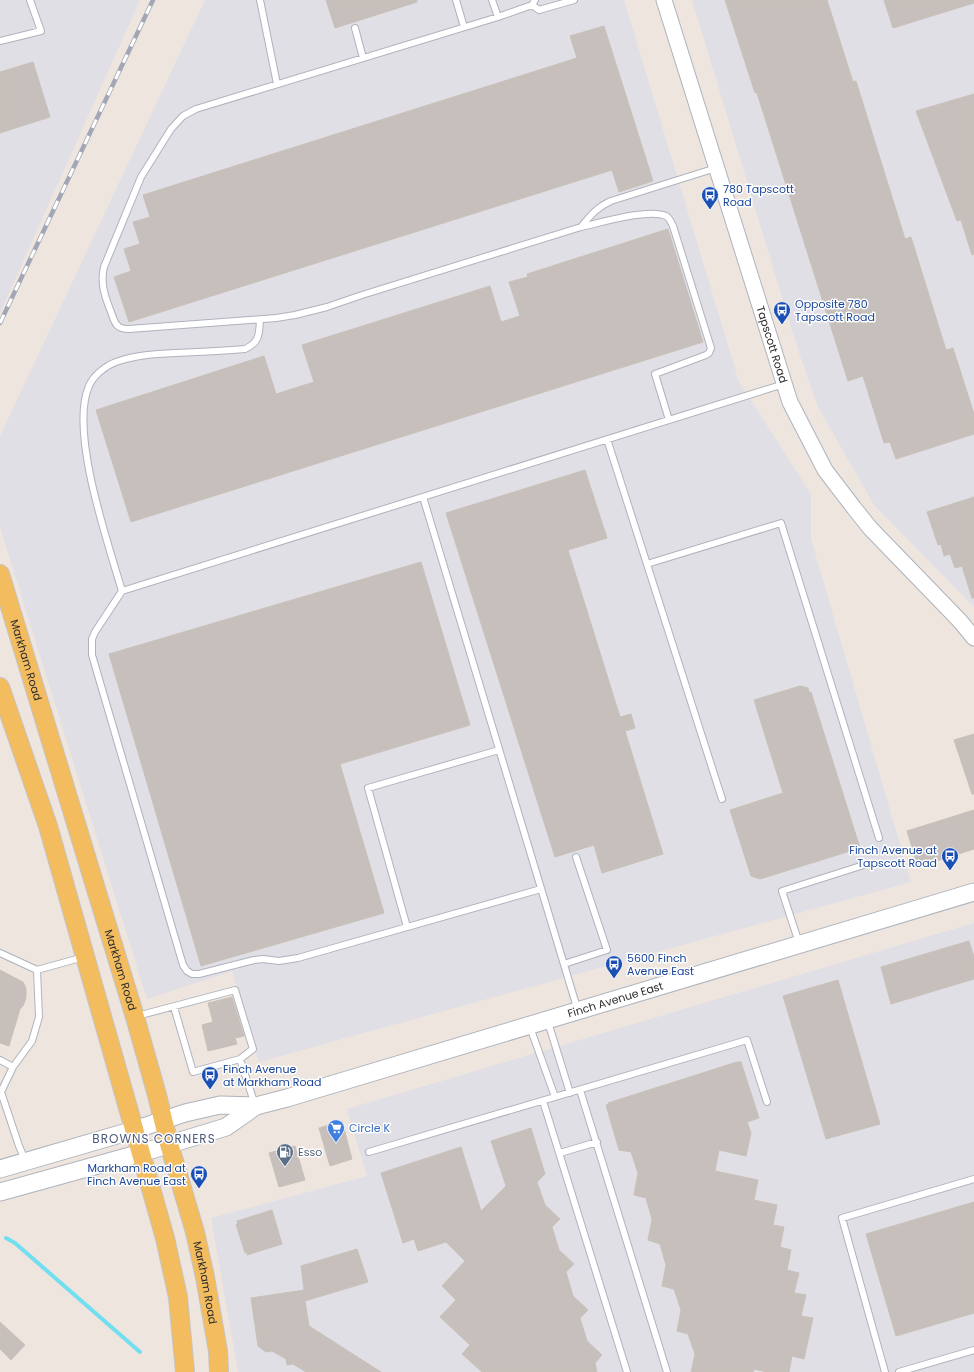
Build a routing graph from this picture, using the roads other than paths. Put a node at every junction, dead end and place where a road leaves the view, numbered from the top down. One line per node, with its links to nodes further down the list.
1 (30, 0): 11 (lane)
2 (260, 0): 13 (lane)
3 (456, 0): 9 (lane)
4 (492, 0): 8 (lane)
5 (574, 0): 7 (lane)
6 (664, 0): 14 (street, Tapscott Road)
7 (533, 3): 8 (lane)
8 (498, 17): 9 (lane)
9 (464, 27): 12 (lane)
10 (355, 28): 12 (lane)
11 (0, 41)
12 (363, 58): 13 (lane)
13 (277, 84): 16 (lane)
14 (716, 168): 15 (lane); 17 (street, Tapscott Road)
15 (581, 228): 16 (lane); 18 (lane)
16 (260, 320): 23 (lane)
17 (784, 384): 18 (lane); 24 (street, Tapscott Road)
18 (669, 420): 19 (lane)
19 (607, 439): 20 (lane); 21 (lane)
20 (422, 497): 23 (lane); 26 (lane)
21 (647, 564): 27 (lane); 28 (lane)
22 (0, 574): 41 (main road, Markham Road)
23 (122, 590): 33 (lane)
24 (974, 638)
25 (0, 686): 36 (main road)
26 (499, 750): 31 (lane); 33 (lane)
27 (722, 799)
28 (879, 838)
29 (576, 857): 37 (lane)
30 (867, 864): 34 (lane)
31 (541, 889): 33 (lane); 37 (lane)
32 (974, 892): 34 (main road, Finch Avenue East)
33 (407, 927)
34 (799, 945): 40 (main road, Finch Avenue East)
35 (0, 953): 38 (lane)
36 (85, 957): 38 (lane); 55 (main road)
37 (564, 964): 40 (lane)
38 (37, 970): 46 (lane)
39 (174, 1007): 41 (lane); 44 (lane); 44 (lane)
40 (578, 1011): 42 (main road, Finch Avenue East)
41 (135, 1017): 54 (main road, Markham Road)
42 (548, 1020): 43 (main road, Finch Avenue East); 49 (lane)
43 (530, 1026): 50 (lane); 53 (main road, Finch Avenue East)
44 (240, 1059): 53 (lane)
45 (0, 1060): 46 (lane)
46 (13, 1067): 48 (lane)
47 (580, 1090): 49 (lane); 52 (lane); 56 (lane)
48 (0, 1092): 61 (lane)
49 (570, 1093): 50 (lane)
50 (555, 1097): 51 (lane)
51 (543, 1101): 58 (lane); 60 (lane)
52 (767, 1102)
53 (256, 1106): 54 (main road, Finch Avenue East); 57 (main road, Finch Avenue East)
54 (164, 1120): 55 (main road, Finch Avenue East); 57 (main road, Markham Road)
55 (134, 1130): 59 (main road); 61 (main road, Finch Avenue East)
56 (597, 1142): 60 (lane); 69 (lane)
57 (169, 1144): 59 (main road, Finch Avenue East); 67 (main road, Markham Road)
58 (369, 1152)
59 (141, 1153): 64 (main road, Finch Avenue East); 66 (main road)
60 (560, 1154): 68 (lane)
61 (26, 1161): 62 (main road, Finch Avenue East)
62 (0, 1169)
63 (974, 1179): 70 (lane)
64 (0, 1192)
65 (974, 1350): 71 (lane)
66 (185, 1372)
67 (219, 1372)
68 (627, 1372)
69 (667, 1372)
70 (885, 1372)
71 (899, 1372)

